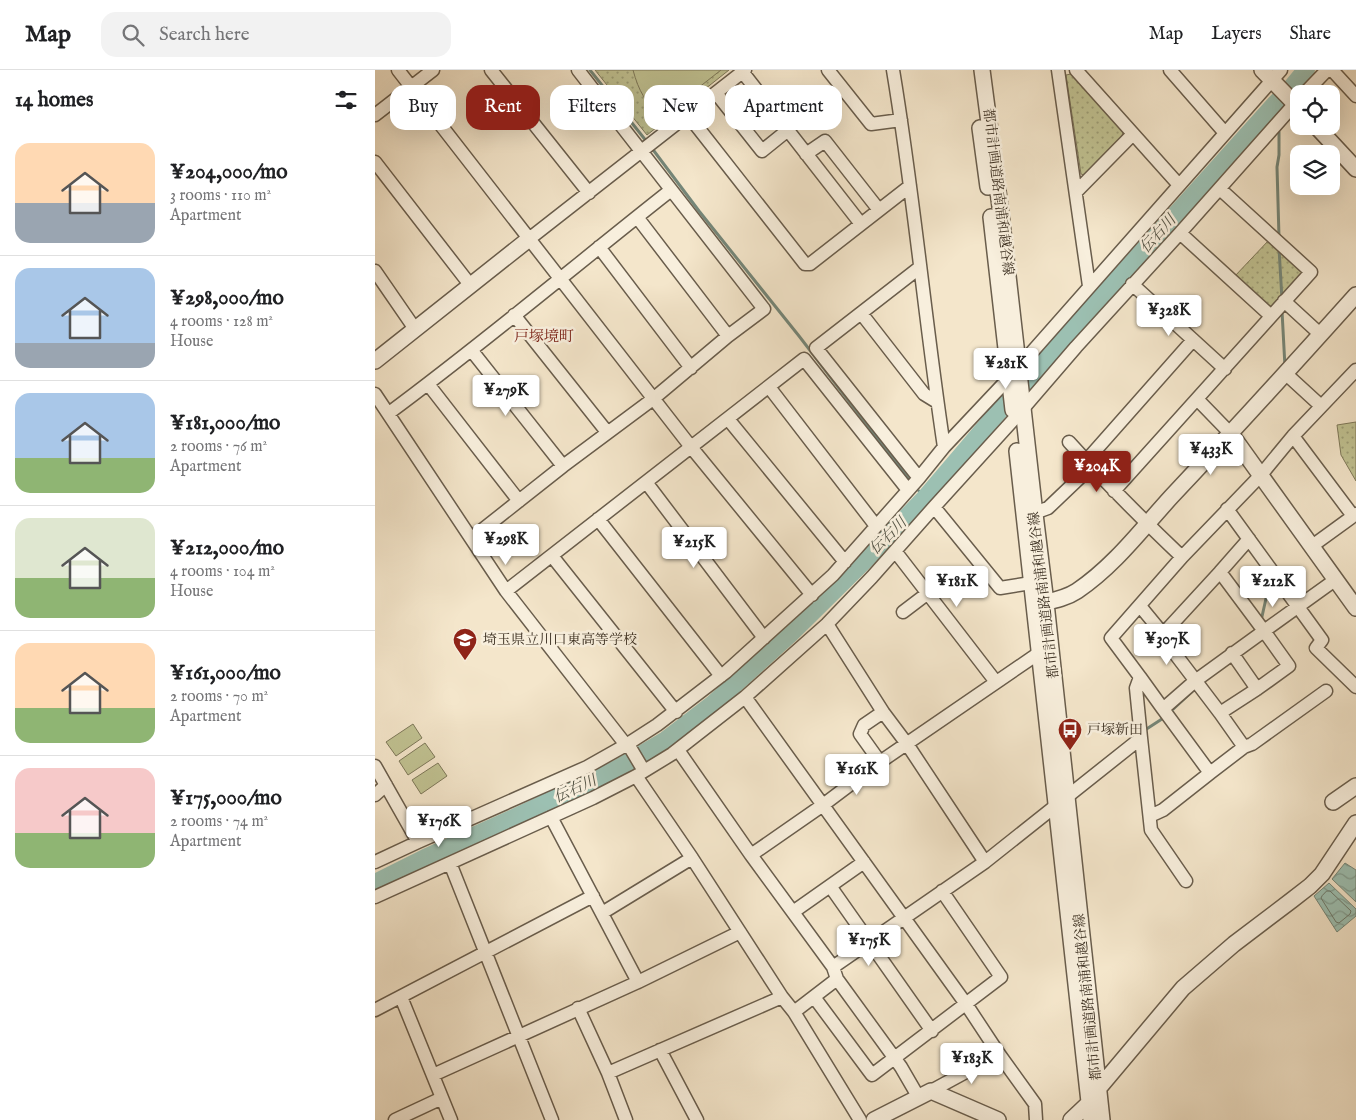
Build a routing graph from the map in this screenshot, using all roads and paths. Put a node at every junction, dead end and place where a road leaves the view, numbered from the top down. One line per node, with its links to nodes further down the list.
1 (398, 70): 16 (street)
2 (433, 70): 17 (street)
3 (491, 70): 45 (street)
4 (578, 70): 36 (street)
5 (828, 70): 27 (street)
6 (893, 70): 27 (street)
7 (971, 70): 73 (street, 都市計画道路南浦和越谷線)
8 (982, 70): 73 (street, 都市計画道路南浦和越谷線)
9 (1058, 70): 44 (street)
10 (1076, 70): 34 (street)
11 (1170, 70): 33 (street)
12 (1327, 70): 19 (street)
13 (1332, 70): 22 (street)
14 (743, 71): 18 (street); 21 (street)
15 (1271, 74): 20 (street); 33 (street)
16 (410, 85)
17 (412, 85)
18 (754, 85)
19 (1313, 85)
20 (1290, 92)
21 (716, 93): 24 (street)
22 (1356, 96)
23 (390, 103): 26 (street)
24 (725, 104)
25 (1290, 111): 42 (street)
26 (375, 115)
27 (901, 120): 41 (street)
28 (445, 130): 50 (street)
29 (669, 130): 36 (street)
30 (700, 130): 48 (street)
31 (745, 130): 32 (street)
32 (788, 130): 37 (street)
33 (1225, 133): 40 (street)
34 (1133, 134): 40 (street); 44 (street)
35 (1324, 135): 39 (street)
36 (641, 152): 43 (street); 45 (street)
37 (807, 154): 46 (street); 48 (street)
38 (375, 162): 56 (street)
39 (1356, 169)
40 (1179, 185): 57 (street)
41 (911, 186): 46 (street); 52 (street)
42 (1220, 189): 49 (street); 59 (street)
43 (671, 190): 47 (street); 65 (street)
44 (1076, 192): 57 (street)
45 (589, 193): 50 (street)
46 (879, 210): 48 (street)
47 (637, 217): 51 (street); 65 (street)
48 (861, 224)
49 (1181, 233): 55 (street); 62 (street)
50 (529, 239): 54 (street); 56 (street)
51 (599, 247): 54 (street); 69 (street)
52 (919, 268): 60 (street); 79 (street)
53 (375, 271): 63 (street)
54 (561, 279): 61 (street); 77 (street)
55 (1132, 284): 66 (street); 81 (street)
56 (471, 286): 63 (street)
57 (1089, 286): 73 (street)
58 (1356, 295): 64 (street)
59 (1284, 301): 62 (street); 64 (street)
60 (861, 313): 79 (street); 93 (street)
61 (514, 315): 67 (street); 84 (street)
62 (1271, 316): 70 (street)
63 (415, 329): 68 (street)
64 (1320, 334): 72 (street)
65 (728, 336): 69 (street)
66 (1193, 340): 70 (street); 90 (street)
67 (471, 351): 74 (street); 91 (street)
68 (375, 361)
69 (691, 368): 77 (street)
70 (1225, 368): 78 (street)
71 (1356, 370): 80 (street)
72 (1285, 373): 80 (street); 85 (street)
73 (1014, 376): 81 (street, 都市計画道路南浦和越谷線); 89 (street)
74 (429, 384): 82 (street); 97 (street)
75 (769, 387): 83 (street); 95 (street); 104 (street)
76 (375, 394): 82 (street)
77 (653, 399): 84 (street); 88 (street)
78 (1197, 400): 85 (street); 96 (street)
79 (937, 402): 89 (street)
80 (1321, 406): 86 (street)
81 (1018, 410): 98 (street); 100 (street, 都市計画道路南浦和越谷線)
82 (389, 414): 105 (street)
83 (728, 419): 88 (street); 111 (street)
84 (607, 432): 91 (street)
85 (1231, 434): 92 (street); 103 (street)
86 (1293, 436): 92 (street); 101 (street)
87 (1069, 442): 90 (street)
88 (691, 447): 94 (street); 117 (street)
89 (944, 447): 93 (street)
90 (1088, 464): 96 (street); 100 (street)
91 (563, 466): 97 (street)
92 (1261, 476): 99 (street); 107 (street)
93 (919, 478): 95 (street)
94 (646, 482): 102 (street); 126 (street)
95 (908, 490): 104 (street)
96 (1114, 491): 103 (street)
97 (519, 501): 105 (street)
98 (934, 507): 108 (street); 114 (street)
99 (1227, 509): 106 (street); 110 (street)
100 (1029, 515): 114 (street, 都市計画道路南浦和越谷線); 118 (street, 都市計画道路南浦和越谷線)
101 (1354, 515): 107 (street)
102 (598, 519): 109 (street); 130 (street)
103 (1147, 524): 110 (street); 118 (street)
104 (876, 526): 111 (street)
105 (472, 538): 115 (street)
106 (1249, 539): 112 (street); 120 (street)
107 (1312, 546): 113 (street)
108 (895, 551): 116 (street); 123 (street)
109 (552, 556): 115 (street); 139 (street)
110 (1182, 557): 119 (street)
111 (845, 562): 117 (street)
112 (1220, 572): 124 (street); 125 (street)
113 (1335, 580): 120 (street); 121 (street)
114 (1031, 583): 118 (street, 都市計画道路南浦和越谷線)
115 (506, 591): 143 (street)
116 (928, 593): 122 (street); 133 (street)
117 (812, 595): 126 (street)
118 (1040, 604): 127 (street, 都市計画道路南浦和越谷線); 154 (street, 都市計画道路南浦和越谷線)
119 (1140, 606): 125 (street); 131 (street)
120 (1298, 606): 124 (street); 129 (street)
121 (1356, 608)
122 (903, 612)
123 (827, 624): 137 (street); 140 (street)
124 (1264, 631): 128 (street); 135 (street)
125 (1163, 634): 132 (street)
126 (764, 638): 130 (street)
127 (1039, 653): 133 (street); 154 (street, 都市計画道路南浦和越谷線)
128 (1232, 654): 132 (street); 135 (street)
129 (1351, 673): 134 (street)
130 (721, 676): 139 (street)
131 (1140, 677): 138 (street); 142 (street)
132 (1195, 681): 138 (street); 141 (street)
133 (997, 682): 144 (street)
134 (1356, 687)
135 (1257, 689): 141 (street)
136 (1326, 691): 145 (street)
137 (745, 697): 146 (street); 156 (street)
138 (1163, 709): 149 (street)
139 (676, 712): 143 (street)
140 (883, 712): 144 (street); 147 (street)
141 (1220, 713): 145 (street)
142 (1141, 738): 154 (street); 157 (street)
143 (627, 744): 150 (street); 160 (street)
144 (907, 744): 147 (street); 165 (street)
145 (1244, 747): 149 (street)
146 (678, 750): 150 (street); 161 (street)
147 (880, 762): 156 (street)
148 (375, 766): 151 (street)
149 (1210, 773): 157 (street)
150 (640, 774): 158 (street); 162 (street)
151 (386, 785): 153 (street); 160 (street)
152 (1356, 786): 155 (street)
153 (375, 795)
154 (1061, 802): 165 (street); 194 (street, 都市計画道路南浦和越谷線); 197 (street, 都市計画道路南浦和越谷線)
155 (1333, 802)
156 (823, 805): 161 (street); 164 (street)
157 (1149, 816): 167 (street)
158 (551, 817): 166 (street); 170 (street)
159 (1356, 823): 194 (street)
160 (418, 842): 163 (street)
161 (751, 855): 172 (street)
162 (692, 858): 173 (street); 175 (street)
163 (375, 862)
164 (864, 862): 168 (street); 174 (street)
165 (985, 862): 169 (street)
166 (450, 863): 171 (street); 177 (street)
167 (1187, 881)
168 (830, 886): 172 (street); 176 (street)
169 (942, 891): 174 (street); 183 (street)
170 (593, 896): 173 (street); 177 (street)
171 (375, 897)
172 (793, 912): 178 (street)
173 (602, 913): 179 (street)
174 (904, 917): 176 (street); 183 (street)
175 (740, 932): 179 (street); 181 (street)
176 (869, 942): 178 (street); 187 (street)
177 (485, 952): 180 (street); 188 (street)
178 (835, 973): 182 (street); 191 (street)
179 (638, 982): 184 (street)
180 (401, 997): 185 (street); 193 (street)
181 (782, 997): 186 (street); 189 (street)
182 (814, 997): 186 (street); 191 (street)
183 (966, 1004): 187 (street); 190 (street)
184 (578, 1008): 188 (street); 192 (street)
185 (375, 1010)
186 (794, 1012): 203 (street)
187 (932, 1031): 191 (street)
188 (519, 1036): 193 (street); 200 (street)
189 (660, 1050): 192 (street); 202 (street)
190 (999, 1054): 195 (street); 206 (street)
191 (895, 1057): 195 (street)
192 (608, 1073): 201 (street)
193 (433, 1075): 196 (street)
194 (1099, 1088): 197 (street); 209 (street, 都市計画道路南浦和越谷線)
195 (925, 1094): 204 (street); 205 (street)
196 (442, 1098): 198 (street); 199 (street)
197 (1089, 1103): 207 (street); 208 (street, 都市計画道路南浦和越谷線)
198 (395, 1120)
199 (451, 1120)
200 (552, 1120)
201 (626, 1120)
202 (696, 1120)
203 (860, 1120)
204 (874, 1120)
205 (998, 1120)
206 (1036, 1120)
207 (1071, 1120)
208 (1091, 1120)
209 (1102, 1120)

